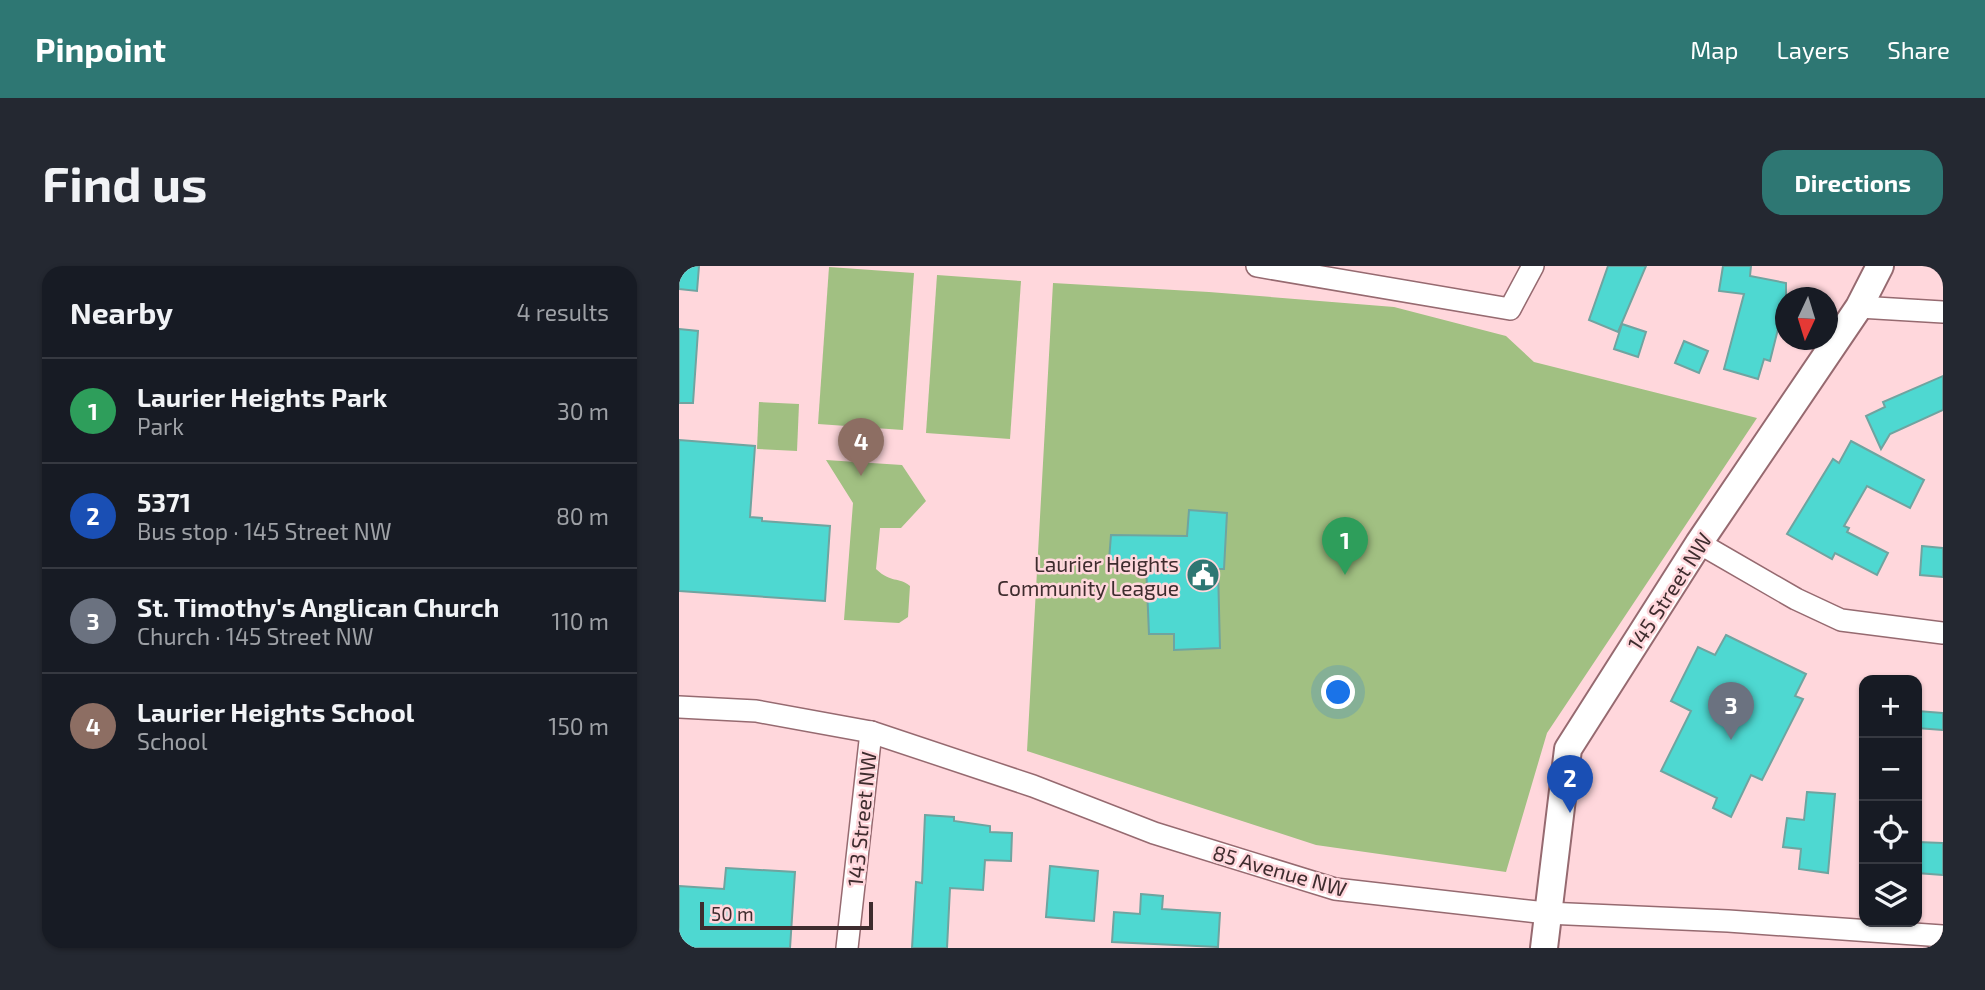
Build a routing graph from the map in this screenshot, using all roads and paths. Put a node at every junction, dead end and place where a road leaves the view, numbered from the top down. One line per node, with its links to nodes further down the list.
1 (1257, 266): 2 (street)
2 (1533, 266)
3 (1880, 266): 4 (street, 145 Street NW)
4 (1859, 307): 5 (street); 6 (street, 145 Street NW)
5 (1943, 312)
6 (1699, 543): 7 (street); 10 (street, 145 Street NW)
7 (1943, 633)
8 (679, 707): 9 (street, 85 Avenue NW)
9 (871, 732): 10 (street, 85 Avenue NW); 12 (street, 143 Street NW)
10 (1546, 914): 11 (street, 85 Avenue NW); 13 (street, 145 Street NW)
11 (1943, 936)
12 (847, 948)
13 (1544, 948)

